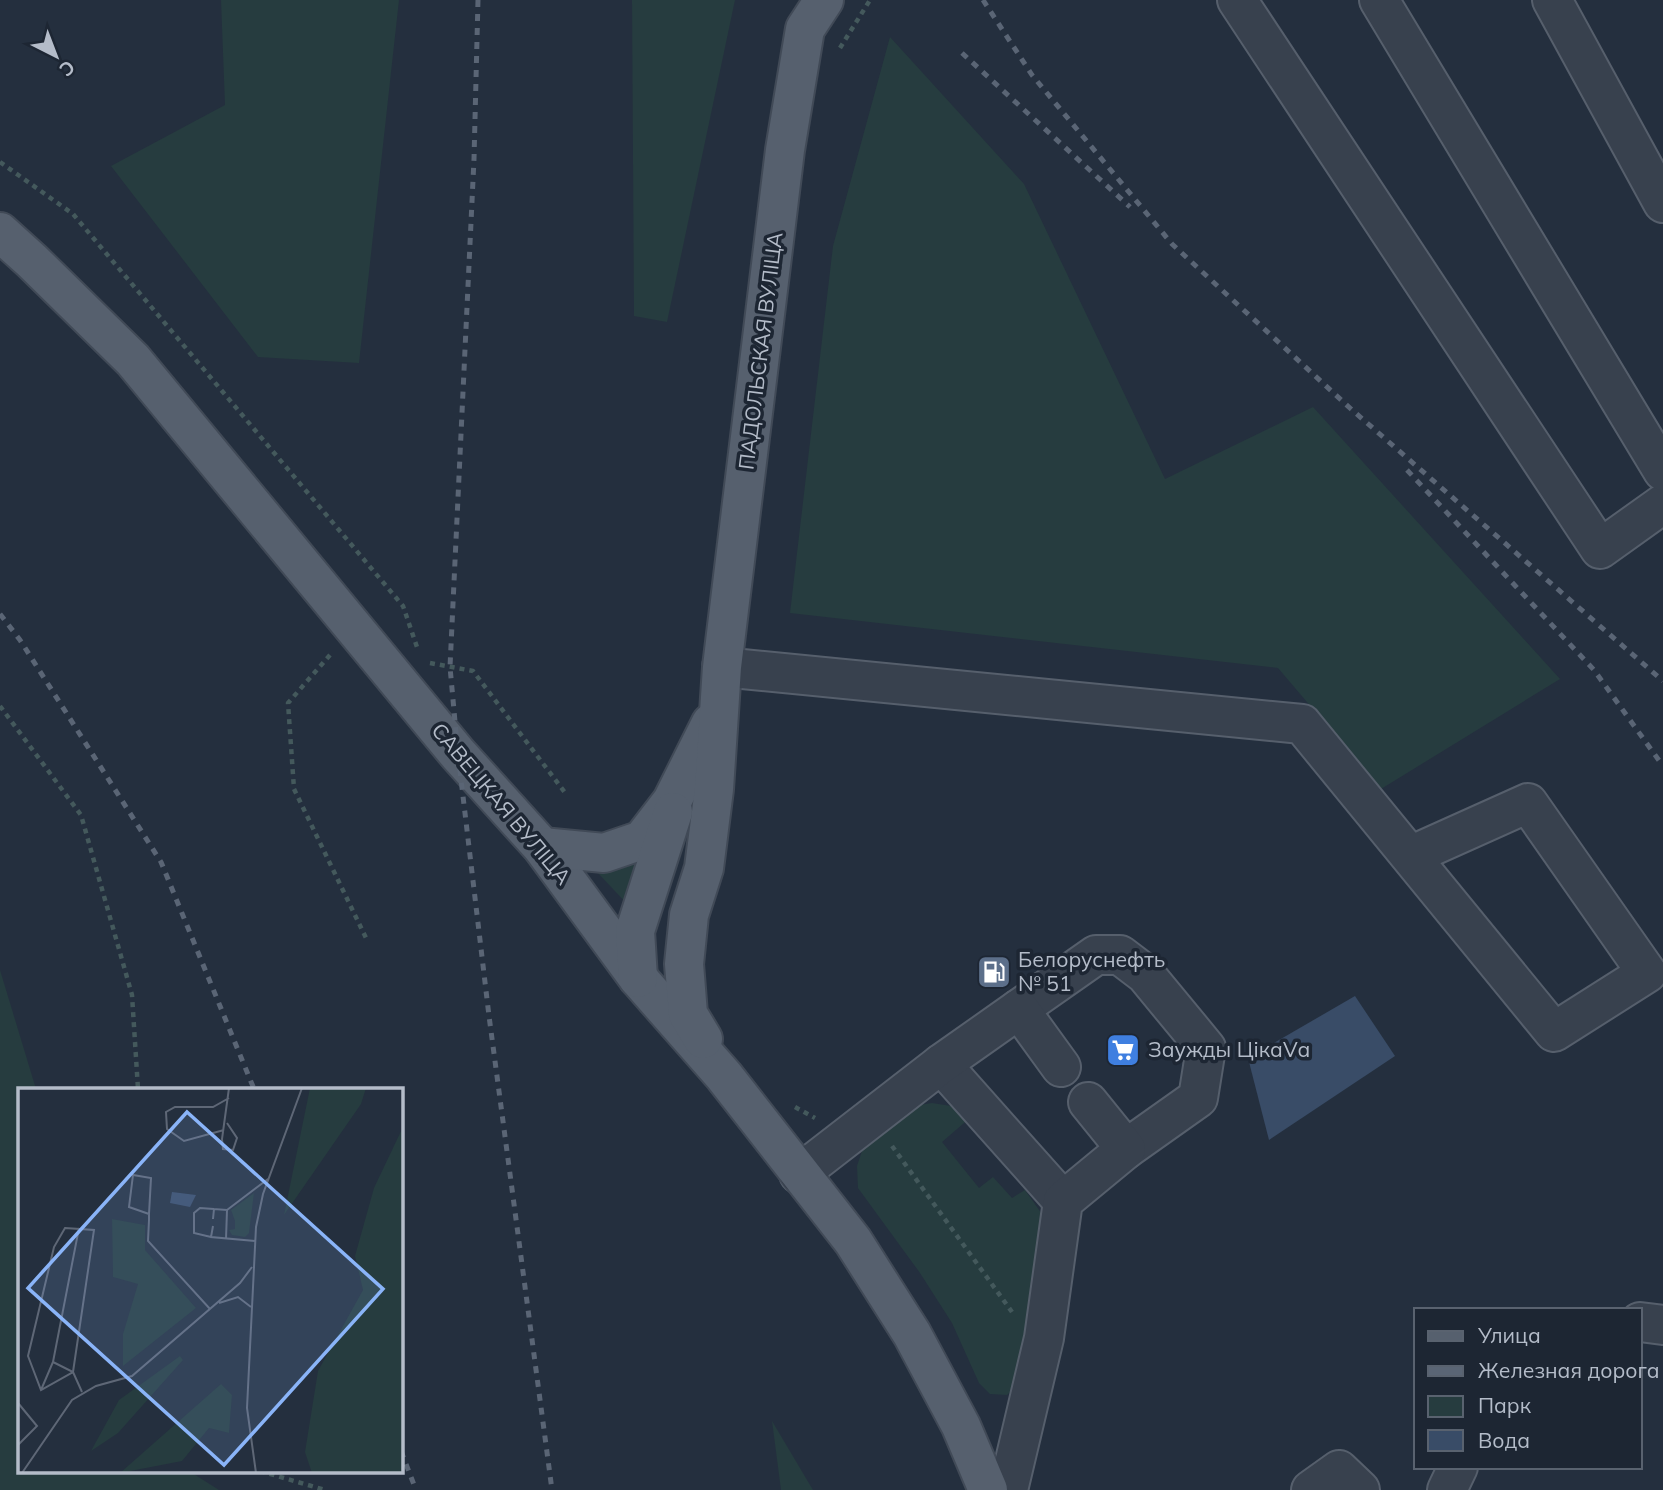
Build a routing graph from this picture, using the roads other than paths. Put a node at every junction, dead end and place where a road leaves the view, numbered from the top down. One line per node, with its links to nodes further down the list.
1 (824, 0): 9 (main road, ПАДОЛЬСКАЯ ВУЛІЦА)
2 (1237, 0): 8 (lane)
3 (1379, 0): 7 (lane)
4 (1552, 0): 5 (lane)
5 (1663, 203)
6 (0, 232): 12 (main road, САВЕЦКАЯ ВУЛІЦА)
7 (1663, 471)
8 (1663, 504)
9 (722, 667): 10 (main road, ПАДОЛЬСКАЯ ВУЛІЦА); 13 (lane)
10 (718, 709): 11 (main road, ПАДОЛЬСКАЯ ВУЛІЦА); 14 (main road, ПАДОЛЬСКАЯ ВУЛІЦА)
11 (687, 770): 12 (main road, ПАДОЛЬСКАЯ ВУЛІЦА); 16 (main road)
12 (542, 847): 15 (main road, САВЕЦКАЯ ВУЛІЦА)
13 (1410, 856): 13 (lane)
14 (704, 869): 16 (main road); 21 (main road, ПАДОЛЬСКАЯ ВУЛІЦА)
15 (583, 903): 16 (main road); 17 (main road, САВЕЦКАЯ ВУЛІЦА)
16 (635, 931): 17 (main road)
17 (638, 978): 21 (main road, САВЕЦКАЯ ВУЛІЦА)
18 (1019, 1009): 19 (lane); 20 (lane); 23 (lane)
19 (941, 1064): 24 (lane); 25 (lane)
20 (1060, 1067)
21 (724, 1076): 24 (main road, САВЕЦКАЯ ВУЛІЦА)
22 (1088, 1102): 23 (lane)
23 (1126, 1149): 25 (lane)
24 (799, 1174): 29 (main road, САВЕЦКАЯ ВУЛІЦА)
25 (1063, 1200): 30 (lane)
26 (1642, 1322): 27 (lane)
27 (1663, 1325)
28 (1457, 1469): 33 (lane)
29 (988, 1490)
30 (1008, 1490)
31 (1311, 1490): 32 (lane)
32 (1360, 1490)
33 (1447, 1490)

